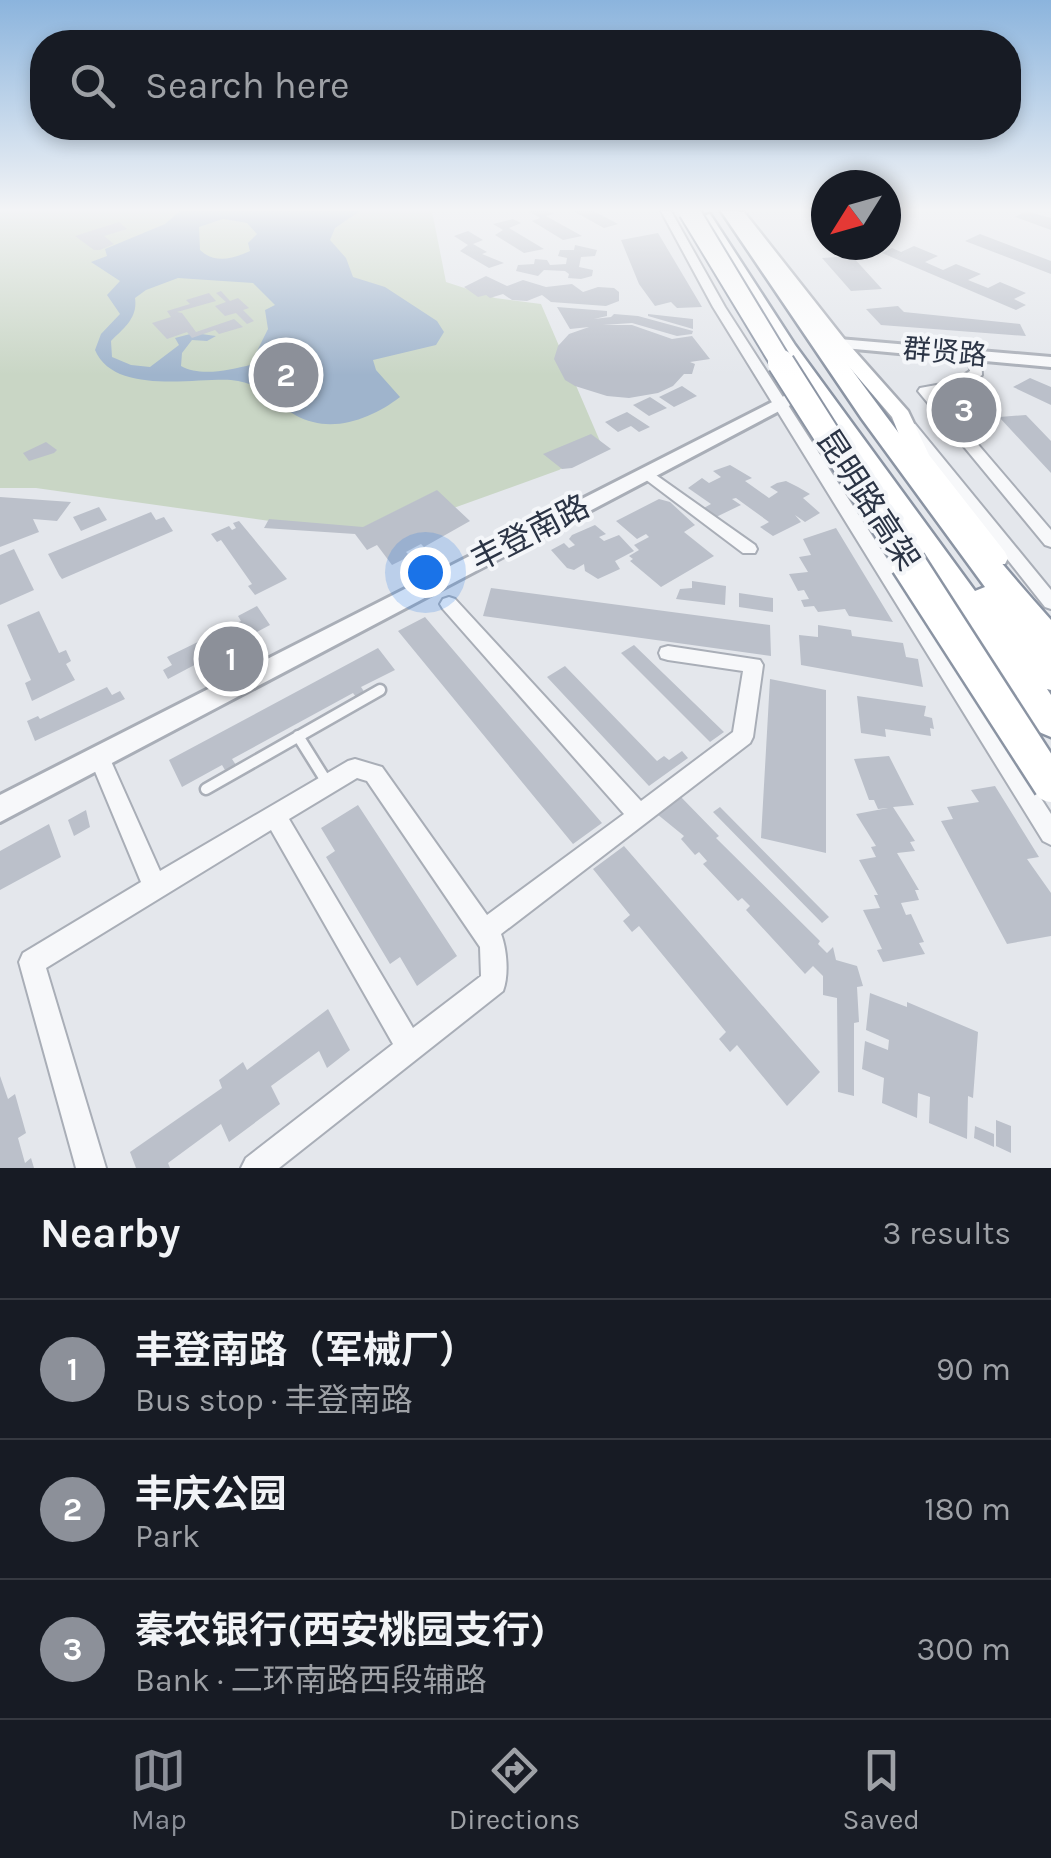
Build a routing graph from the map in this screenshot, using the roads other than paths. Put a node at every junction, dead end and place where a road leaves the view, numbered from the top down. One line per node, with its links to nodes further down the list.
1 (700, 266): 11 (street)
2 (710, 266): 11 (main road)
3 (722, 266): 30 (highway, 昆明路高架, bridge)
4 (734, 266): 19 (highway)
5 (750, 266): 19 (highway)
6 (770, 266): 16 (highway, 昆明路高架)
7 (776, 266): 8 (main road)
8 (838, 344): 9 (street, 群贤路); 12 (main road)
9 (976, 354): 10 (street, 群贤路); 14 (street)
10 (1051, 362)
11 (784, 396): 13 (street, 丰登南路); 30 (main road); 32 (street, 丰登南路); 36 (street)
12 (900, 415): 17 (street); 20 (main road)
13 (646, 473): 15 (street); 28 (street, 丰登南路)
14 (1051, 541)
15 (749, 549)
16 (993, 576): 21 (highway); 23 (highway, 昆明路高架)
17 (1051, 602)
18 (449, 604): 34 (street)
19 (984, 611): 24 (highway); 26 (highway)
20 (1051, 630)
21 (1051, 641)
22 (668, 652): 34 (street)
23 (1051, 654)
24 (1051, 677)
25 (380, 690): 27 (lane)
26 (1051, 722)
27 (298, 736): 29 (lane); 31 (lane)
28 (99, 758): 33 (street, 丰登南路); 37 (street)
29 (328, 784): 35 (street); 38 (street)
30 (1051, 784)
31 (206, 790)
32 (0, 792)
33 (0, 809)
34 (639, 815): 38 (street)
35 (276, 816): 37 (street); 39 (street)
36 (1051, 834)
37 (155, 887): 40 (street)
38 (484, 932): 39 (street)
39 (410, 1048): 41 (street)
40 (92, 1168)
41 (256, 1168)

